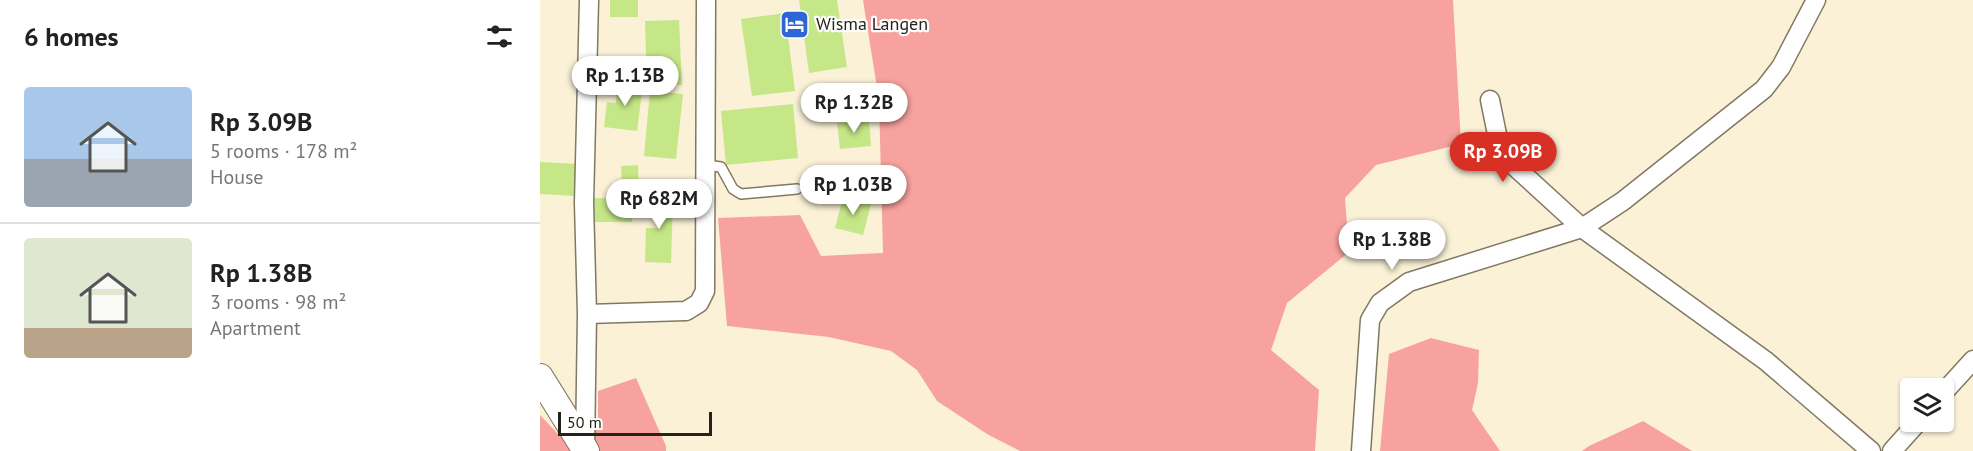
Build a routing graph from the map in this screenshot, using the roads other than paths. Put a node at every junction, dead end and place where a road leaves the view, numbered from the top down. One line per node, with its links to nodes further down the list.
1 (589, 0): 8 (street)
2 (706, 0): 5 (street)
3 (1816, 0): 7 (street)
4 (1490, 100): 7 (street)
5 (705, 165): 6 (lane); 8 (street)
6 (796, 189)
7 (1582, 228): 14 (street); 15 (street)
8 (587, 314): 13 (street)
9 (1973, 360): 11 (street)
10 (540, 377): 13 (street)
11 (1954, 382)
12 (1909, 432): 16 (street)
13 (586, 449)
14 (1361, 451)
15 (1870, 451)
16 (1892, 451)

